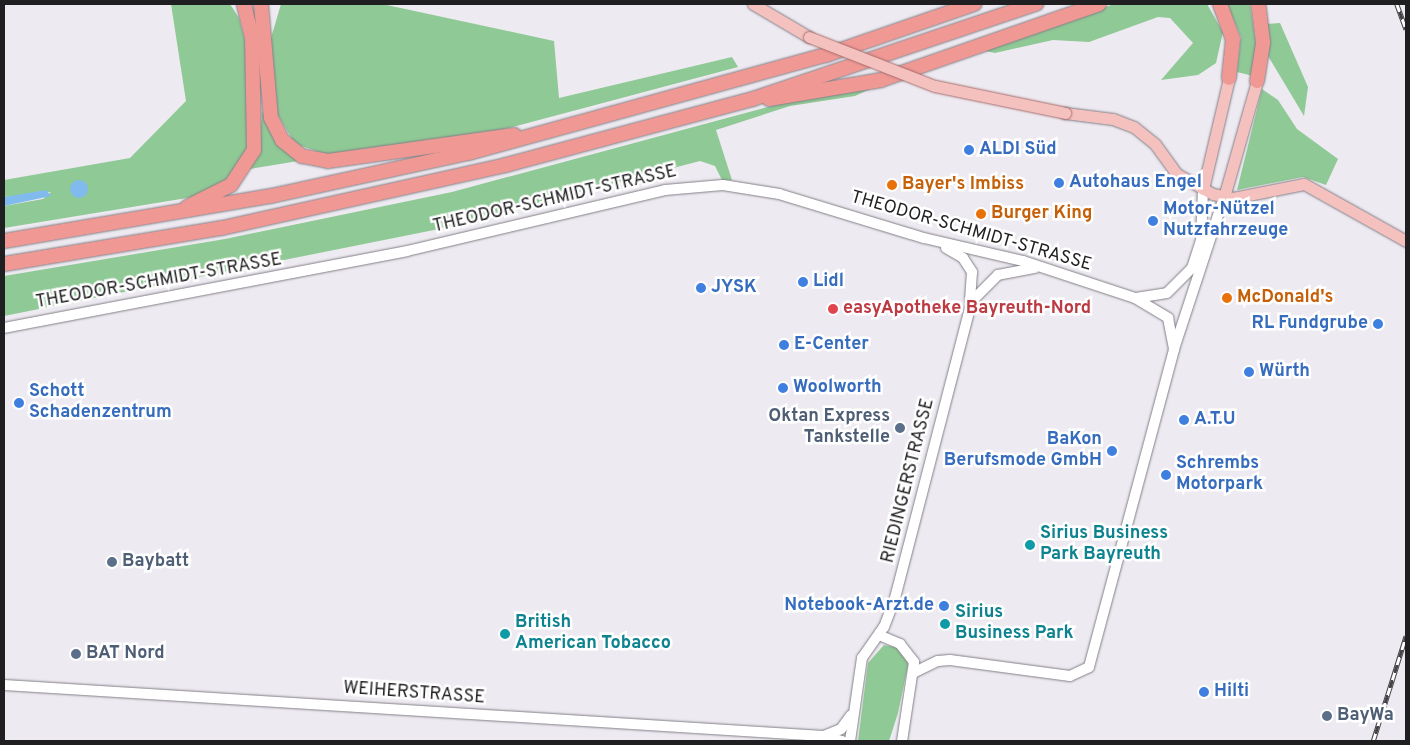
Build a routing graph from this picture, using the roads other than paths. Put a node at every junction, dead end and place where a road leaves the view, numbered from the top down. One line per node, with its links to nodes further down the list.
1 (262, 4): 12 (highway)
2 (753, 4): 13 (main road, bridge)
3 (974, 4): 12 (highway)
4 (1036, 4): 11 (highway)
5 (1099, 4): 11 (highway)
6 (1220, 4): 9 (highway)
7 (1258, 4): 10 (highway)
8 (244, 6): 15 (highway)
9 (1229, 78): 13 (main road)
10 (1257, 81): 14 (main road)
11 (753, 99): 19 (highway)
12 (547, 133): 15 (highway)
13 (1203, 189): 14 (main road); 21 (street)
14 (1224, 197): 18 (main road); 24 (street)
15 (170, 215): 17 (highway)
16 (924, 238): 20 (street, THEODOR-SCHMIDT-STRASSE); 22 (street); 23 (street, THEODOR-SCHMIDT-STRASSE)
17 (4, 241)
18 (1406, 241)
19 (4, 264)
20 (1041, 268): 21 (street, THEODOR-SCHMIDT-STRASSE); 22 (street, RIEDINGERSTRASSE)
21 (1135, 298): 24 (street)
22 (969, 309): 25 (street, RIEDINGERSTRASSE)
23 (4, 328)
24 (1174, 349): 26 (street)
25 (879, 635): 26 (street); 28 (street, RIEDINGERSTRASSE)
26 (915, 672): 33 (street)
27 (4, 684): 29 (street, WEIHERSTRASSE)
28 (852, 714): 29 (street); 32 (street, RIEDINGERSTRASSE)
29 (823, 736): 30 (street); 31 (street)
30 (832, 741)
31 (842, 741)
32 (850, 741)
33 (902, 741)

